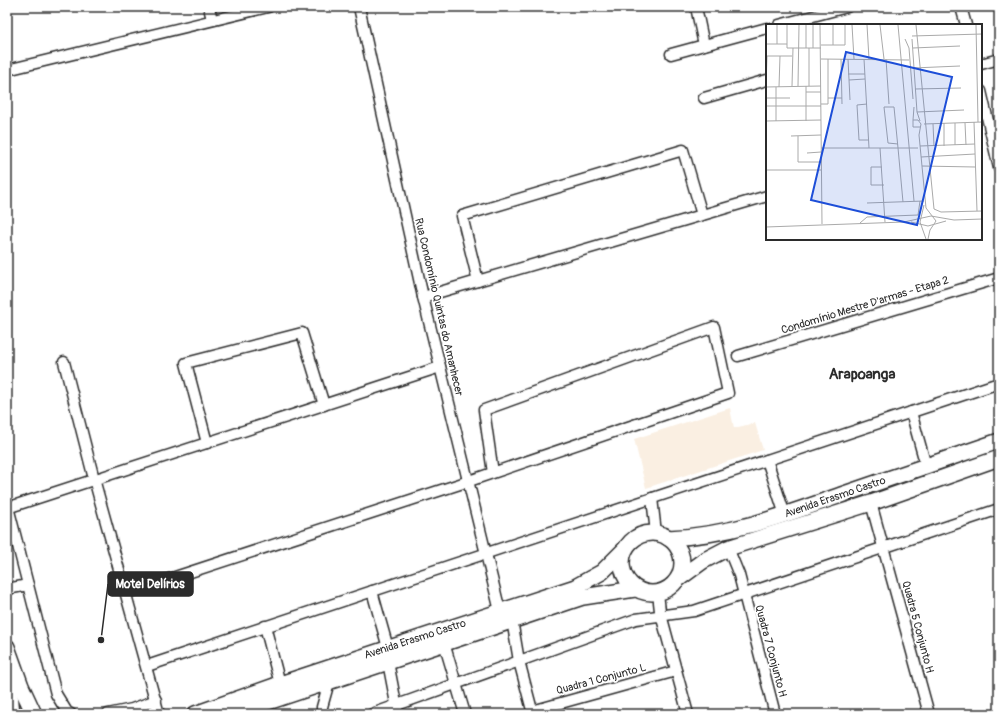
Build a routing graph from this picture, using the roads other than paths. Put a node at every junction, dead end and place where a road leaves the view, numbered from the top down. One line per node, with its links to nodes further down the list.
1 (209, 7): 7 (street)
2 (265, 7): 7 (street)
3 (359, 7): 25 (street, Rua Condomínio Quintas do Amanhecer)
4 (696, 7): 11 (street)
5 (847, 7): 8 (street)
6 (962, 7): 9 (street)
7 (212, 20): 15 (street)
8 (783, 24)
9 (964, 24)
10 (766, 28): 11 (street)
11 (704, 45): 12 (street)
12 (671, 54)
13 (999, 59): 14 (street)
14 (982, 64)
15 (7, 70)
16 (766, 80): 17 (street)
17 (704, 98)
18 (982, 99): 19 (street)
19 (986, 132): 20 (street)
20 (999, 164)
21 (766, 196): 22 (street)
22 (702, 215): 24 (street); 24 (street)
23 (999, 278): 26 (street, Condomínio Mestre D'armas - Etapa 2)
24 (478, 281): 25 (street)
25 (423, 297): 28 (street, Rua Condomínio Quintas do Amanhecer)
26 (738, 356)
27 (64, 362): 38 (street)
28 (440, 367): 30 (street); 39 (street, Rua Condomínio Quintas do Amanhecer)
29 (999, 383): 31 (street)
30 (324, 405): 33 (street); 33 (street)
31 (911, 412): 35 (street); 36 (street)
32 (999, 441): 36 (main road, Avenida Erasmo Castro)
33 (207, 443): 38 (street)
34 (999, 458): 41 (main road, Avenida Erasmo Castro)
35 (767, 460): 40 (street); 44 (street)
36 (926, 466): 44 (main road, Avenida Erasmo Castro)
37 (493, 473): 37 (street); 39 (street)
38 (94, 479): 42 (street); 55 (street)
39 (469, 481): 49 (street, Rua Condomínio Quintas do Amanhecer); 55 (street)
40 (652, 498): 45 (street); 49 (street)
41 (871, 503): 46 (street, Quadra 5 Conjunto H); 47 (main road, Avenida Erasmo Castro)
42 (7, 506): 51 (street)
43 (999, 509): 46 (street)
44 (785, 515): 45 (main road, Avenida Erasmo Castro)
45 (662, 536): 48 (main road); 50 (main road)
46 (883, 547): 57 (street); 87 (street, Quadra 5 Conjunto H)
47 (728, 548): 50 (main road, Avenida Erasmo Castro); 57 (street, Quadra 7 Conjunto H)
48 (625, 549): 53 (main road); 58 (main road, Avenida Erasmo Castro)
49 (486, 553): 54 (street); 58 (street, Rua Condomínio Quintas do Amanhecer)
50 (677, 580): 56 (main road)
51 (28, 585): 52 (street); 78 (street)
52 (7, 589)
53 (635, 589): 56 (main road); 60 (main road, Avenida Erasmo Castro)
54 (372, 591): 61 (street); 64 (street)
55 (126, 593): 67 (street)
56 (658, 593): 59 (street)
57 (744, 593): 59 (street); 86 (street, Quadra 7 Conjunto H)
58 (500, 611): 64 (main road, Avenida Erasmo Castro)
59 (662, 616): 65 (street); 68 (street)
60 (512, 620): 62 (main road, Avenida Erasmo Castro); 65 (street)
61 (265, 626): 67 (street); 71 (street)
62 (444, 643): 64 (main road, Avenida Erasmo Castro); 70 (street)
63 (7, 647): 77 (main road)
64 (388, 655): 69 (main road, Avenida Erasmo Castro); 71 (main road, Avenida Erasmo Castro); 73 (street)
65 (519, 661): 70 (street); 74 (street)
66 (7, 663): 76 (main road)
67 (147, 666): 72 (street)
68 (676, 671): 74 (street, Quadra 1 Conjunto L); 85 (street)
69 (328, 682): 75 (main road, Avenida Erasmo Castro); 82 (street)
70 (457, 683): 73 (street); 84 (street)
71 (280, 684): 81 (main road, Avenida Erasmo Castro)
72 (156, 700): 79 (street); 80 (street)
73 (398, 710): 83 (street)
74 (532, 712)
75 (243, 713)
76 (12, 714)
77 (34, 714)
78 (71, 714)
79 (108, 714)
80 (159, 714)
81 (194, 714)
82 (322, 714)
83 (372, 714)
84 (465, 714)
85 (688, 714)
86 (775, 714)
87 (929, 714)

